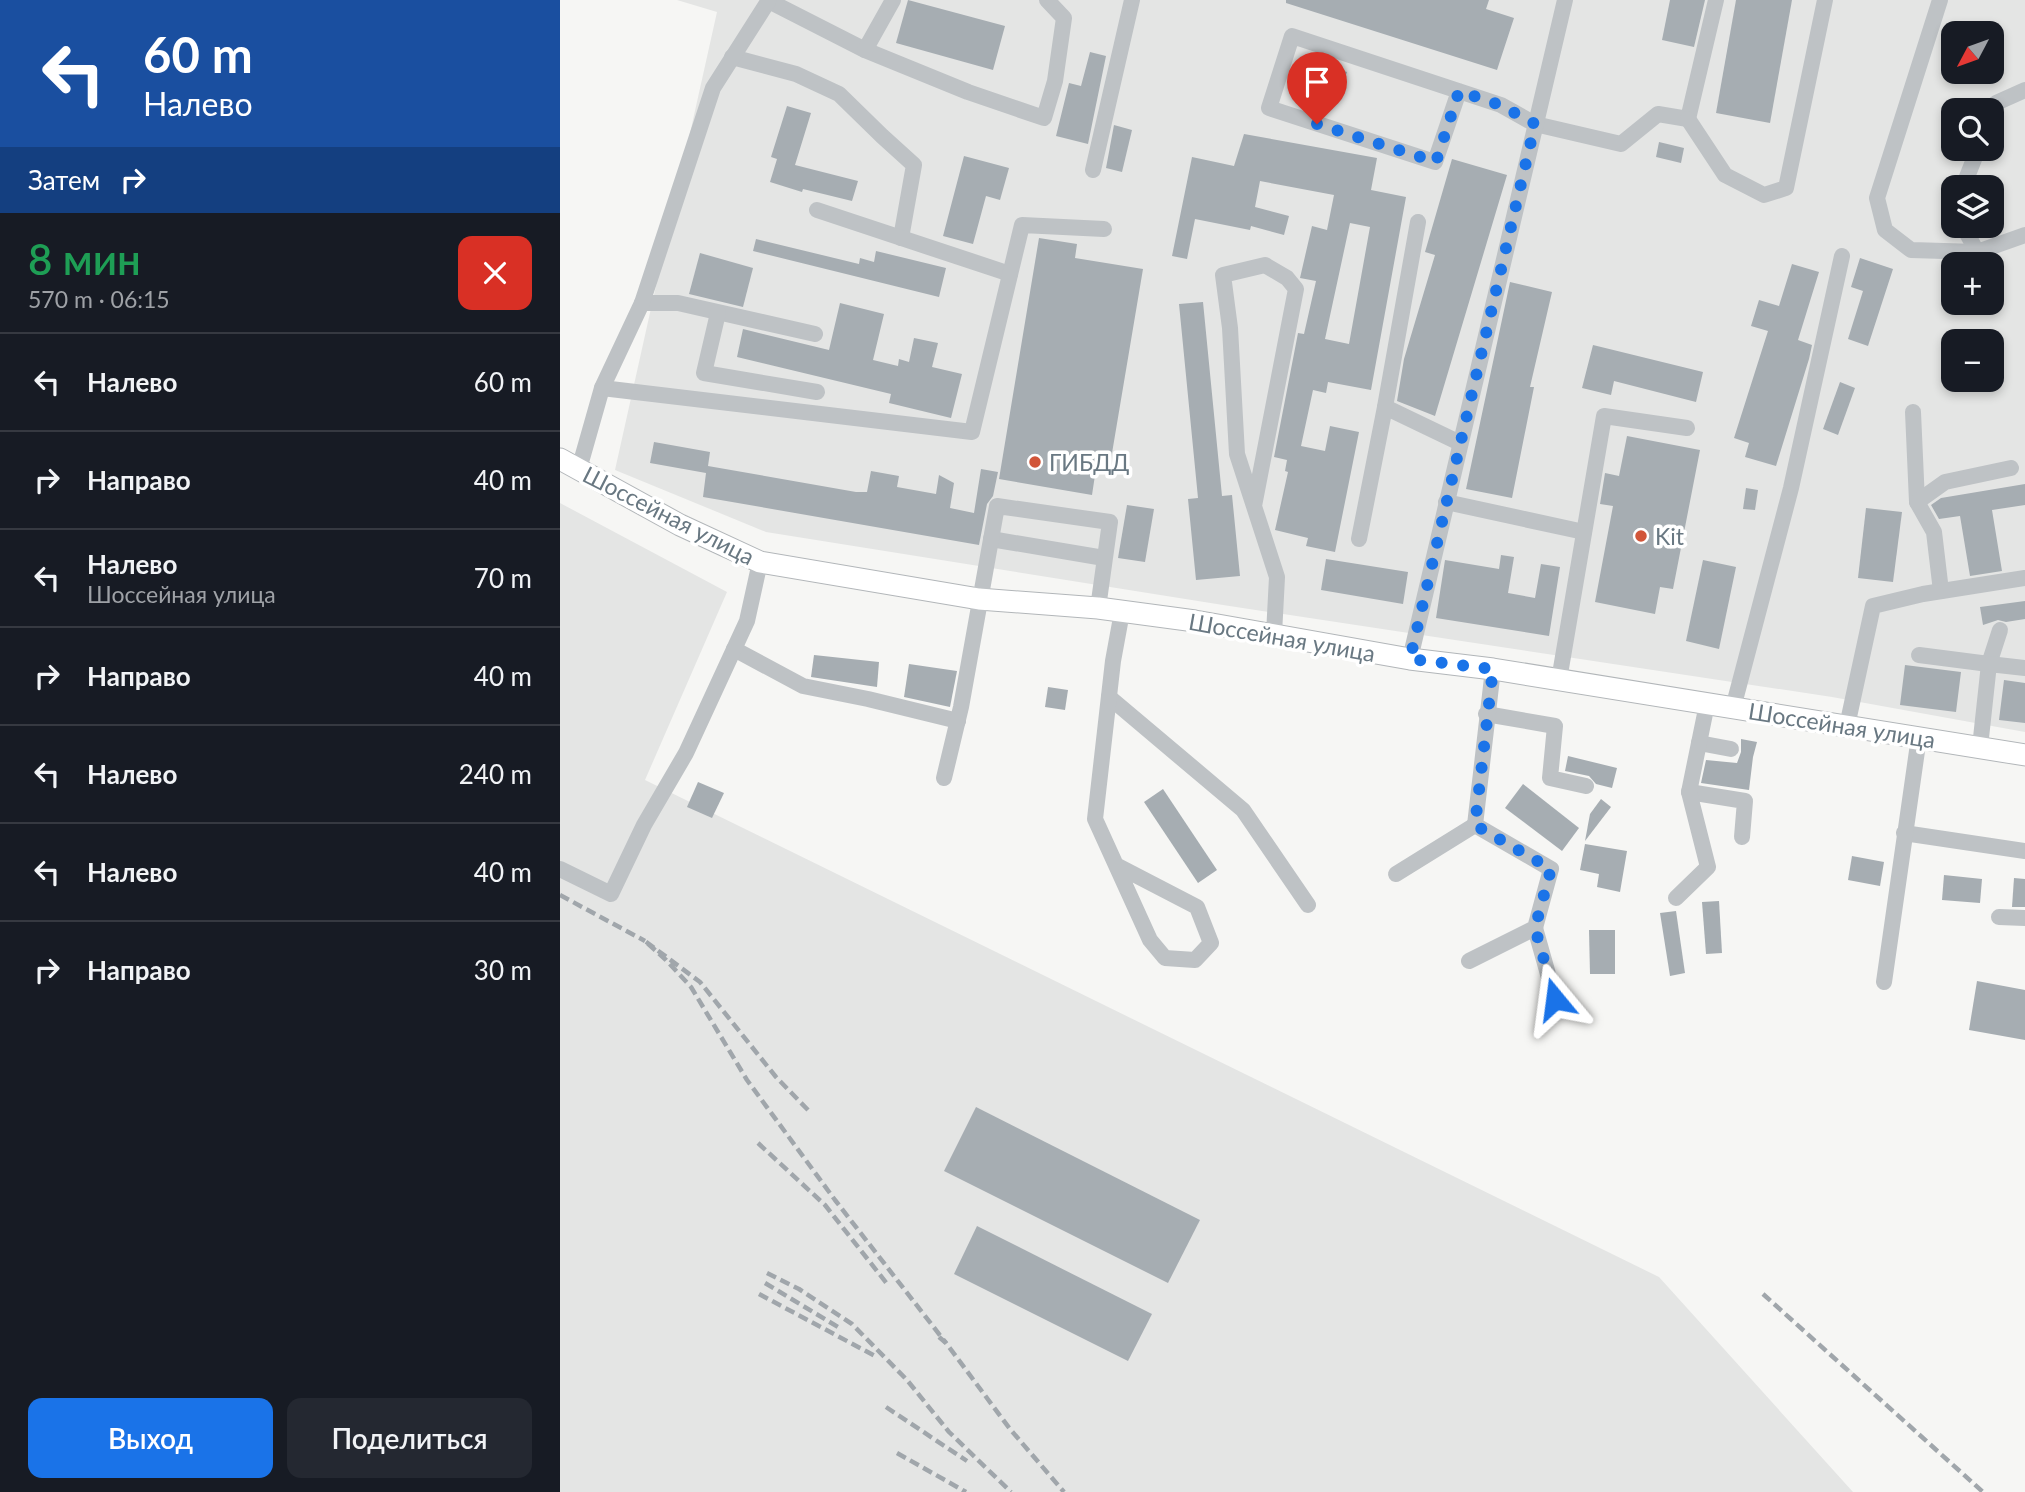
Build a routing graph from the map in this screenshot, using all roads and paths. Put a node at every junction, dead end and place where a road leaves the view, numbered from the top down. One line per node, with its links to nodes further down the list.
1 (769, 0): 9 (lane); 10 (lane)
2 (893, 0): 9 (lane)
3 (1047, 0): 9 (lane)
4 (1132, 0): 16 (lane)
5 (1564, 0): 15 (lane)
6 (1716, 0): 14 (lane)
7 (1825, 0): 14 (lane)
8 (1940, 0): 23 (lane)
9 (865, 50)
10 (733, 57): 21 (lane); 26 (lane)
11 (2025, 90): 13 (lane)
12 (1459, 91): 12 (lane); 15 (lane)
13 (2004, 99)
14 (1688, 119): 15 (lane)
15 (1535, 124): 34 (lane)
16 (1093, 170)
17 (817, 210): 21 (lane)
18 (1418, 222): 31 (lane)
19 (1104, 229): 25 (lane)
20 (2025, 235): 23 (lane)
21 (901, 238): 25 (lane)
22 (1969, 238): 23 (lane)
23 (1977, 252)
24 (1842, 256): 62 (lane)
25 (1010, 274): 29 (lane)
26 (642, 303): 27 (lane); 29 (lane)
27 (718, 313): 28 (lane); 30 (lane)
28 (815, 334)
29 (602, 388): 37 (lane)
30 (817, 393)
31 (1385, 407): 34 (lane); 43 (lane)
32 (1913, 412): 39 (lane)
33 (1687, 428): 41 (lane)
34 (1461, 443): 38 (lane)
35 (560, 459): 37 (main road, Шоссейная улица)
36 (2011, 468): 39 (lane)
37 (579, 469): 45 (main road, Шоссейная улица)
38 (1446, 502): 41 (lane); 55 (lane)
39 (1917, 502): 47 (lane)
40 (1254, 506): 40 (lane); 52 (lane)
41 (1584, 532): 59 (lane)
42 (991, 539): 44 (lane); 44 (lane); 48 (lane)
43 (1359, 539)
44 (1104, 558): 49 (lane)
45 (760, 562): 48 (main road, Шоссейная улица); 53 (lane)
46 (2025, 578): 47 (lane)
47 (1941, 591): 65 (lane)
48 (979, 599): 49 (main road, Шоссейная улица); 64 (lane)
49 (1098, 608): 50 (main road, Шоссейная улица)
50 (1122, 612): 52 (main road, Шоссейная улица); 60 (lane)
51 (2000, 629): 56 (lane)
52 (1273, 634): 55 (main road, Шоссейная улица)
53 (734, 649): 64 (lane); 79 (lane)
54 (1919, 655): 56 (lane)
55 (1410, 659): 58 (main road, Шоссейная улица)
56 (1989, 664): 57 (lane); 68 (lane)
57 (2025, 668)
58 (1493, 669): 59 (main road, Шоссейная улица); 63 (lane)
59 (1559, 680): 61 (main road, Шоссейная улица)
60 (1109, 697): 78 (lane); 82 (lane)
61 (1707, 704): 62 (main road, Шоссейная улица); 67 (lane)
62 (1733, 708): 65 (main road, Шоссейная улица)
63 (1486, 714): 72 (lane); 74 (lane)
64 (958, 722): 71 (lane)
65 (1847, 726): 66 (main road, Шоссейная улица)
66 (1919, 737): 68 (main road, Шоссейная улица); 75 (lane)
67 (1699, 743): 69 (lane); 73 (lane)
68 (1979, 747): 70 (main road, Шоссейная улица)
69 (1731, 749)
70 (2025, 755)
71 (944, 778)
72 (1586, 786)
73 (1689, 792): 76 (lane); 81 (lane)
74 (1475, 825): 80 (lane); 85 (lane)
75 (1904, 833): 77 (lane); 87 (lane)
76 (1742, 837)
77 (2025, 851)
78 (1116, 864): 78 (lane)
79 (560, 870)
80 (1396, 874)
81 (1676, 898)
82 (1308, 905)
83 (1999, 917): 84 (lane)
84 (2025, 919)
85 (1535, 928): 86 (lane); 88 (lane)
86 (1469, 961)
87 (1884, 982)
88 (1555, 999)

